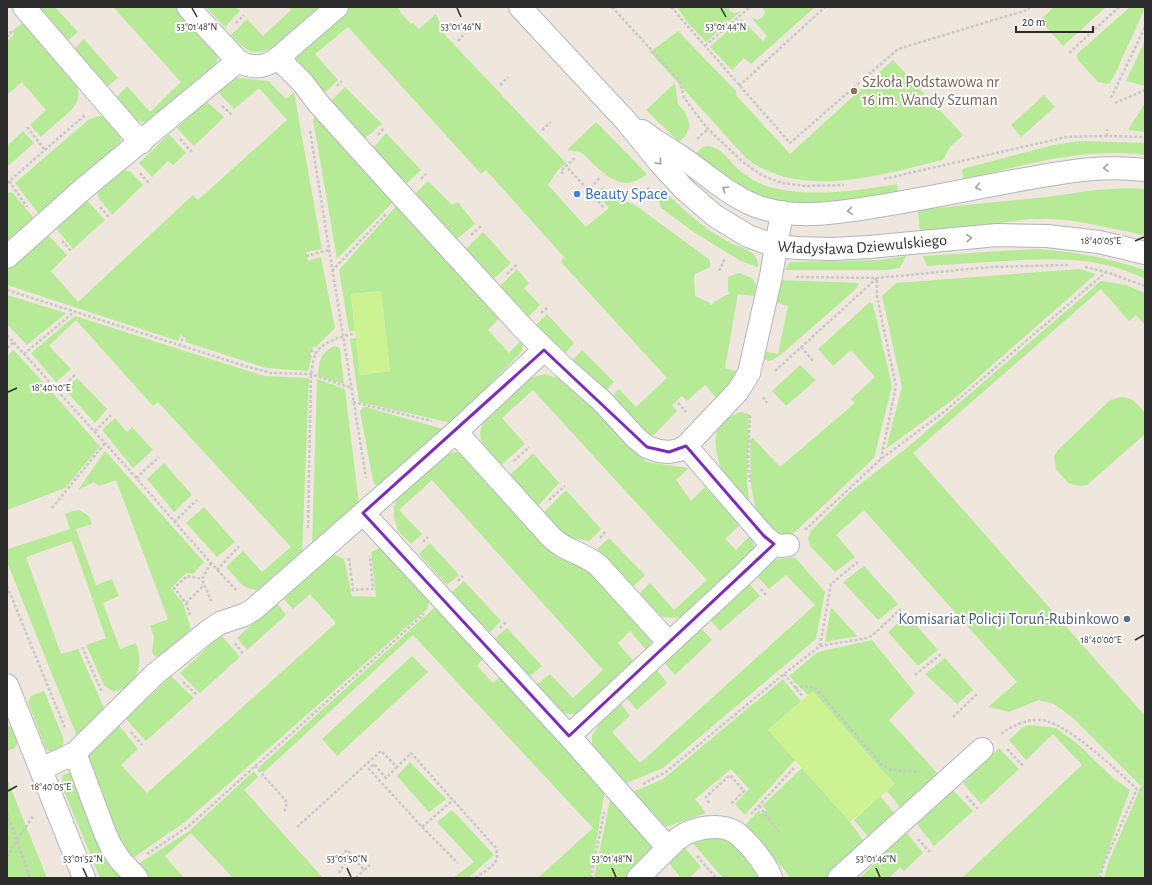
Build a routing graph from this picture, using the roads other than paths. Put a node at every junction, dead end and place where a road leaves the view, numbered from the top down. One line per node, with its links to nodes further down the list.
1 (24, 7): 8 (street)
2 (188, 7): 6 (street)
3 (337, 7): 5 (street)
4 (520, 7): 7 (street, Władysława Dziewulskiego)
5 (278, 58): 6 (street); 14 (street)
6 (238, 61): 8 (street)
7 (626, 121): 10 (street, Władysława Dziewulskiego, one-way to 7); 11 (street, Władysława Dziewulskiego, one-way to 11)
8 (141, 143): 13 (street)
9 (1145, 170): 10 (street, Władysława Dziewulskiego, one-way to 10)
10 (782, 212): 11 (street)
11 (776, 246): 12 (street, Władysława Dziewulskiego, one-way to 12); 16 (street)
12 (1145, 253)
13 (7, 257)
14 (544, 350): 15 (street); 16 (street)
15 (456, 432): 17 (street); 18 (street)
16 (686, 446): 18 (street)
17 (367, 512): 20 (street); 22 (street)
18 (669, 642): 20 (street)
19 (7, 685): 23 (street)
20 (568, 736): 24 (street)
21 (989, 743): 29 (street)
22 (75, 753): 23 (street); 25 (street)
23 (41, 769): 26 (street)
24 (674, 843): 27 (street); 28 (street)
25 (132, 873)
26 (84, 878)
27 (638, 878)
28 (771, 878)
29 (839, 878)

